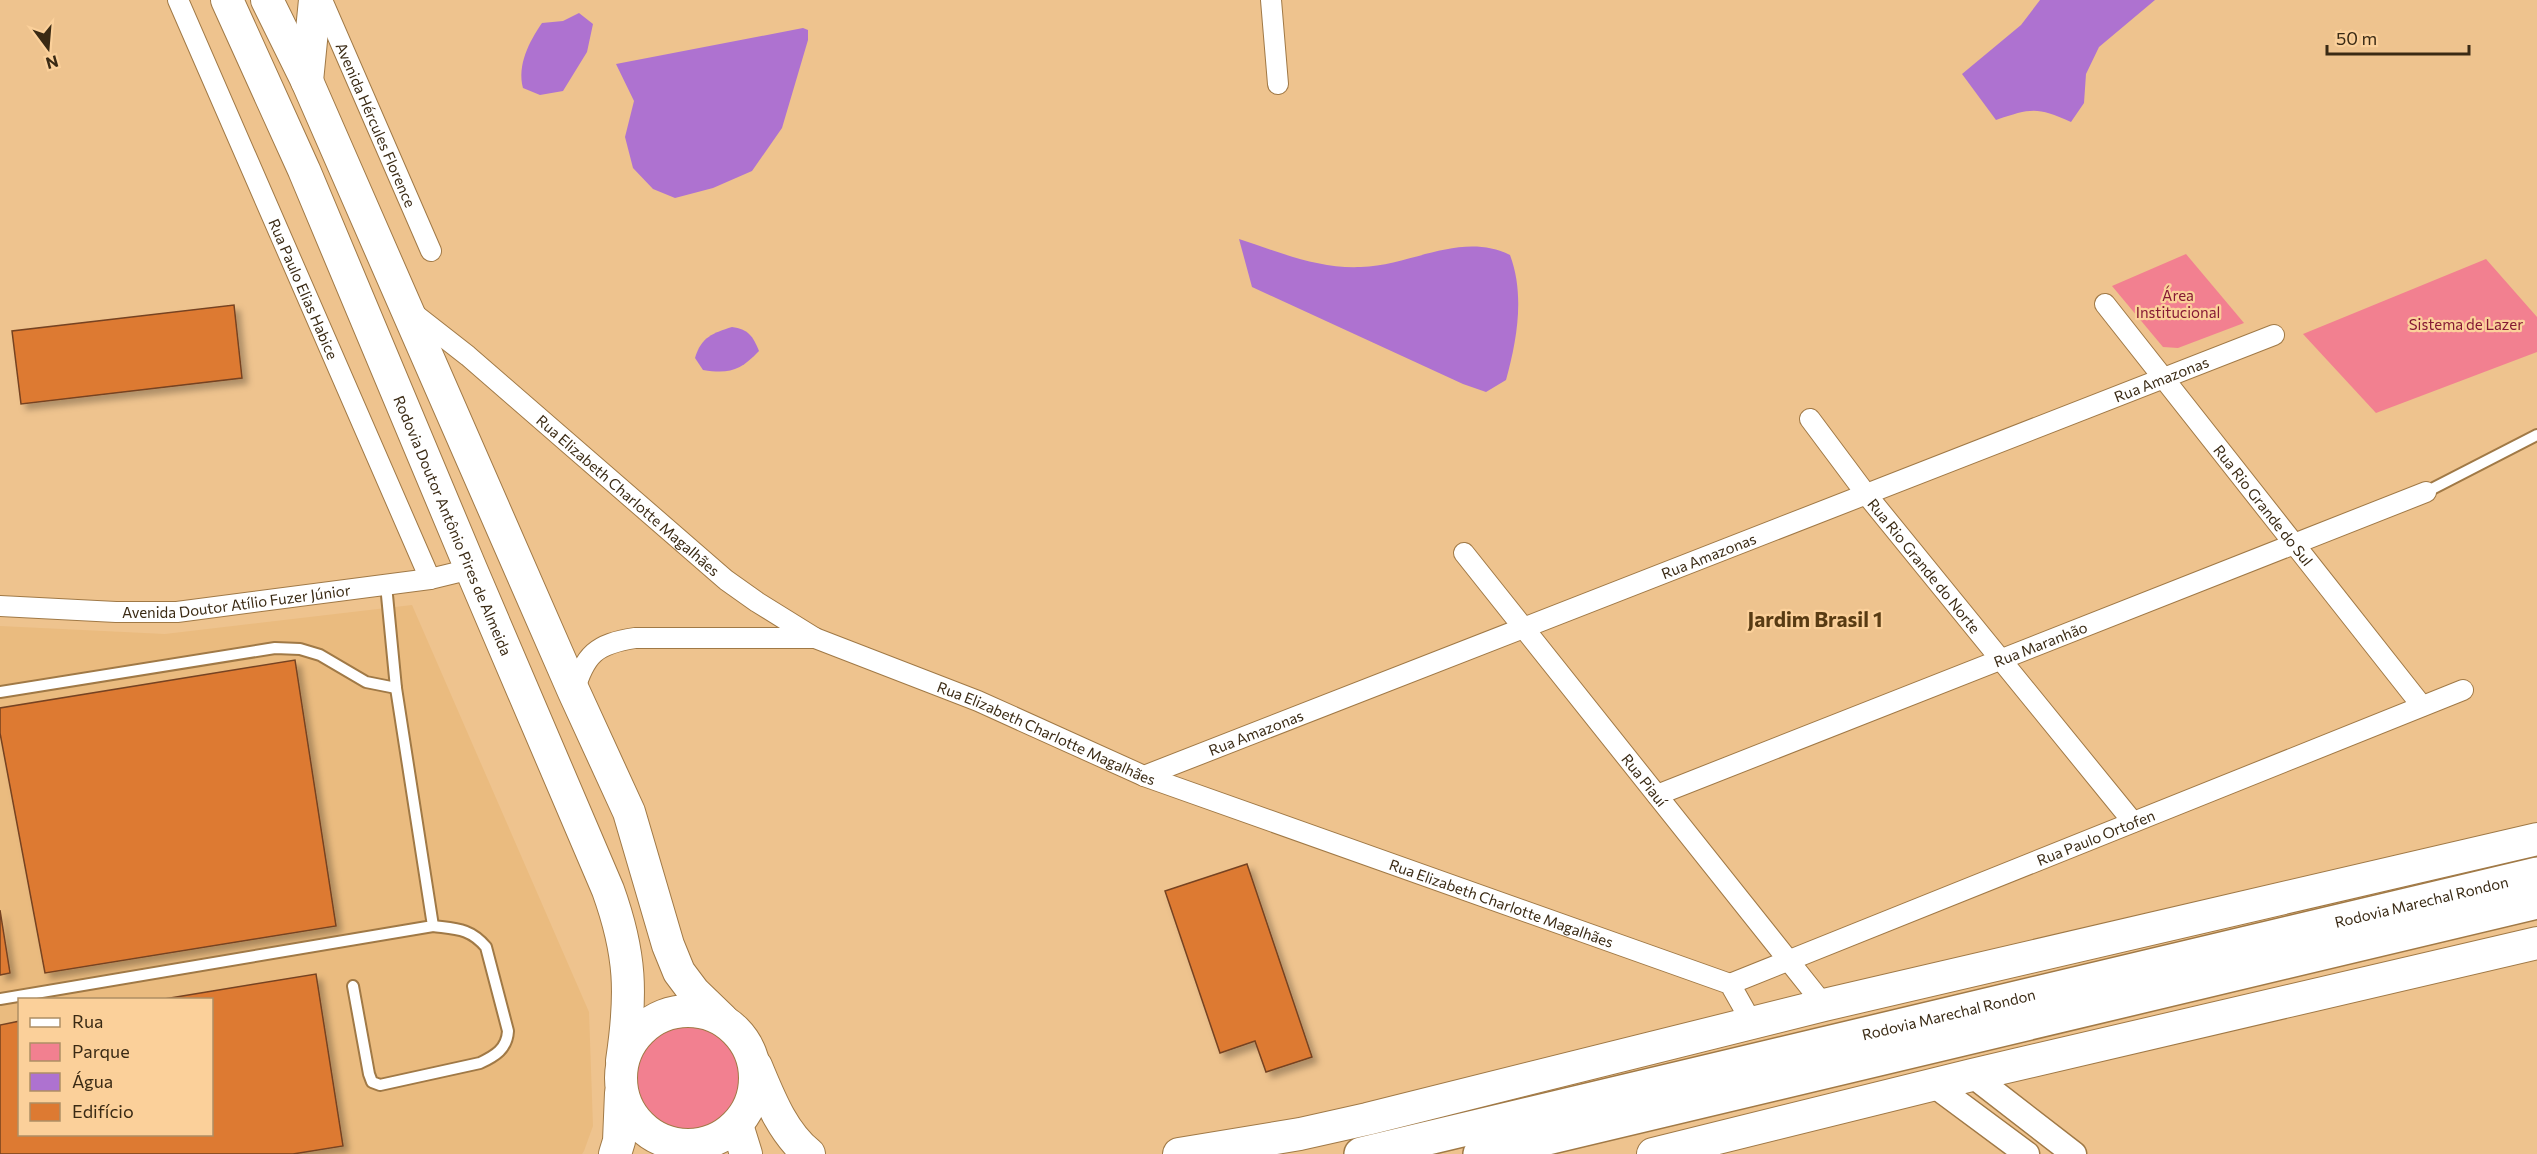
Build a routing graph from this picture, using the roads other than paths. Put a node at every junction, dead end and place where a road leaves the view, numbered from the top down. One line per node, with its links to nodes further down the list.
1 (178, 0): 21 (street, Rua Paulo Elias Habice)
2 (227, 0): 20 (main road, Rodovia Doutor Antônio Pires de Almeida)
3 (267, 0): 7 (main road)
4 (315, 0): 7 (main road)
5 (322, 0): 9 (street, Avenida Hércules Florence)
6 (1272, 0): 8 (street)
7 (307, 81): 11 (main road)
8 (1278, 84)
9 (431, 251)
10 (2105, 304): 13 (street, Rua Rio Grande do Sul)
11 (408, 309): 25 (street, Rua Elizabeth Charlotte Magalhães); 30 (main road)
12 (2274, 335): 13 (street, Rua Amazonas)
13 (2164, 378): 17 (street, Rua Amazonas); 18 (street, Rua Rio Grande do Sul)
14 (1810, 419): 17 (street, Rua Rio Grande do Norte)
15 (2537, 435): 16 (lane)
16 (2426, 492): 18 (street, Rua Maranhão)
17 (1866, 494): 24 (street, Rua Amazonas); 26 (street, Rua Rio Grande do Norte)
18 (2294, 544): 26 (street, Rua Maranhão); 31 (street, Rua Rio Grande do Sul)
19 (1464, 553): 24 (street, Rua Piauí)
20 (471, 569): 21 (street, Avenida Doutor Atílio Fuzer Júnior); 49 (main road, Rodovia Doutor Antônio Pires de Almeida)
21 (430, 579): 22 (street, Avenida Doutor Atílio Fuzer Júnior)
22 (386, 585): 23 (street, Avenida Doutor Atílio Fuzer Júnior); 27 (lane)
23 (0, 606)
24 (1524, 628): 32 (street, Rua Amazonas); 33 (street, Rua Piauí)
25 (814, 638): 30 (street); 32 (street, Rua Elizabeth Charlotte Magalhães)
26 (2001, 660): 33 (street, Rua Maranhão); 34 (street, Rua Rio Grande do Norte)
27 (396, 688): 29 (lane); 38 (lane)
28 (2463, 690): 31 (street, Rua Paulo Ortofen)
29 (0, 692)
30 (574, 692): 45 (main road)
31 (2422, 706): 34 (street, Rua Paulo Ortofen)
32 (1144, 776): 41 (street, Rua Elizabeth Charlotte Magalhães)
33 (1657, 795): 40 (street, Rua Piauí)
34 (2133, 822): 40 (street, Rua Paulo Ortofen)
35 (2537, 839): 44 (main road)
36 (2537, 874): 56 (highway, Rodovia Marechal Rondon)
37 (2537, 902): 57 (highway, Rodovia Marechal Rondon)
38 (433, 926): 42 (lane); 43 (lane)
39 (2537, 942): 48 (main road)
40 (1788, 960): 41 (street, Rua Paulo Ortofen); 44 (street, Rua Piauí)
41 (1730, 984): 46 (street)
42 (353, 986)
43 (0, 999)
44 (1824, 1005): 46 (main road)
45 (722, 1019): 47 (main road); 49 (main road)
46 (1752, 1023): 55 (main road)
47 (752, 1054): 51 (main road); 54 (main road)
48 (1972, 1076): 50 (main road); 60 (street)
49 (622, 1077): 52 (main road); 53 (main road, Rodovia Doutor Antônio Pires de Almeida)
50 (1934, 1085): 58 (main road); 59 (street)
51 (742, 1140): 52 (main road)
52 (680, 1149)
53 (615, 1154)
54 (809, 1154)
55 (1179, 1154)
56 (1361, 1154)
57 (1480, 1154)
58 (1653, 1154)
59 (2027, 1154)
60 (2074, 1154)

